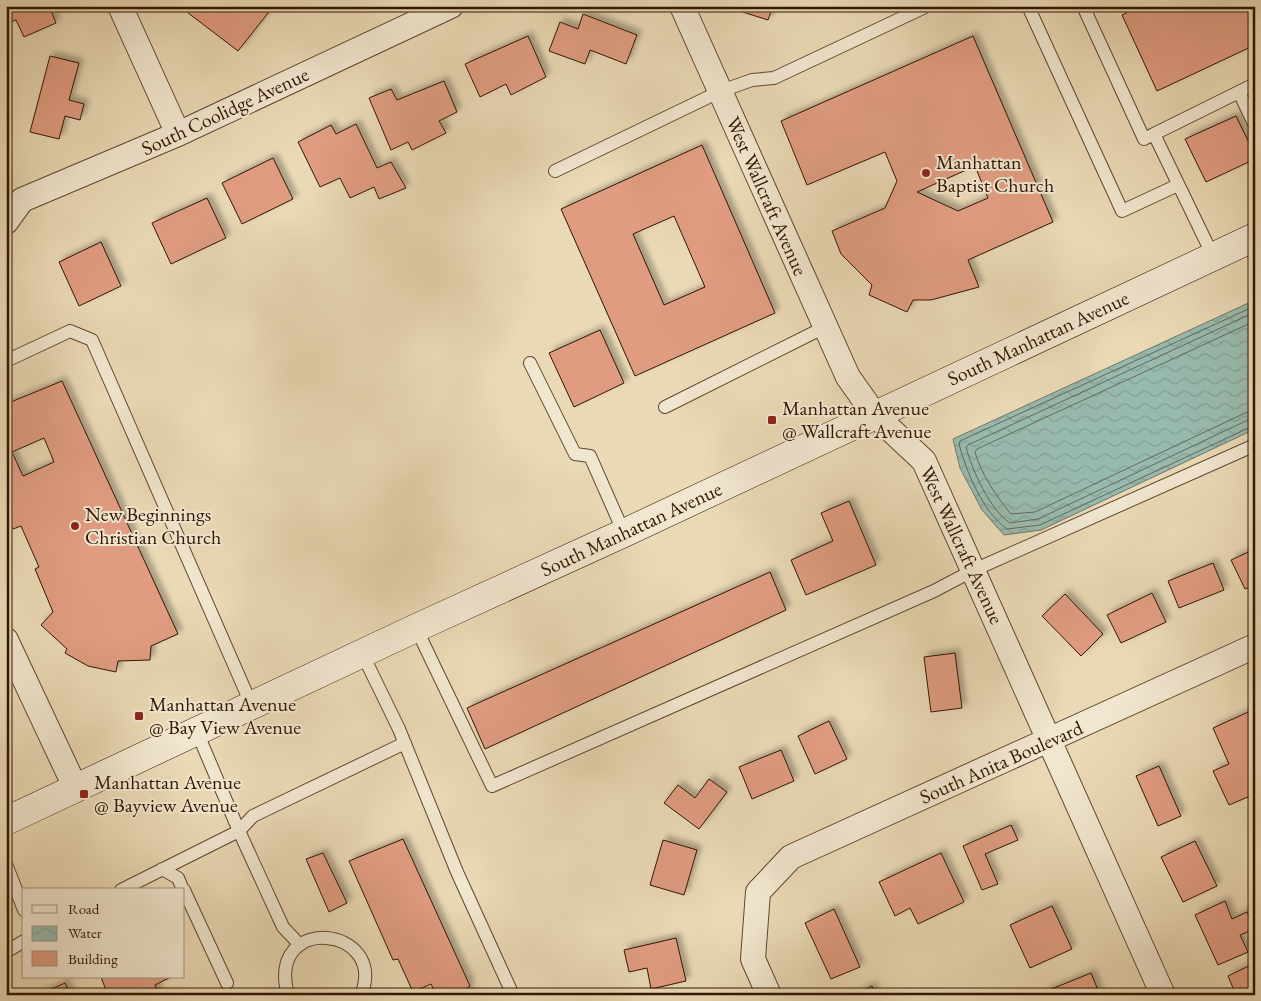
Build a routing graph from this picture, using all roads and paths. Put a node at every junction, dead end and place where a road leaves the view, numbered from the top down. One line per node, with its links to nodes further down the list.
1 (120, 6): 11 (street)
2 (451, 6): 11 (street, South Coolidge Avenue)
3 (682, 6): 8 (street, West Wallcraft Avenue)
4 (1028, 6): 14 (lane)
5 (1083, 6): 12 (lane)
6 (923, 8): 8 (lane)
7 (1255, 84): 9 (lane)
8 (721, 91): 13 (lane); 18 (street, West Wallcraft Avenue)
9 (1239, 92): 10 (lane); 12 (lane)
10 (1255, 126)
11 (178, 134): 15 (street, South Coolidge Avenue)
12 (1154, 134): 14 (lane)
13 (555, 171)
14 (1178, 185): 17 (lane)
15 (6, 222)
16 (1255, 236): 17 (main road, South Manhattan Avenue)
17 (1213, 256): 22 (main road, South Manhattan Avenue)
18 (825, 327): 21 (lane); 22 (street, West Wallcraft Avenue)
19 (6, 361): 30 (lane)
20 (530, 363): 24 (lane)
21 (665, 407)
22 (876, 415): 24 (main road, South Manhattan Avenue); 25 (street, West Wallcraft Avenue)
23 (1255, 445): 25 (lane)
24 (624, 533): 26 (main road, South Manhattan Avenue)
25 (974, 570): 26 (lane); 32 (street, West Wallcraft Avenue)
26 (416, 628): 29 (main road, South Manhattan Avenue)
27 (6, 640): 34 (street)
28 (1255, 646): 32 (street, South Anita Boulevard)
29 (362, 654): 30 (main road, South Manhattan Avenue); 33 (lane)
30 (252, 706): 31 (main road, South Manhattan Avenue)
31 (197, 732): 34 (main road, South Manhattan Avenue); 36 (lane)
32 (1049, 740): 50 (street, South Anita Boulevard); 51 (street, West Wallcraft Avenue)
33 (405, 744): 36 (lane); 47 (lane)
34 (76, 789): 35 (main road, South Manhattan Avenue)
35 (6, 822)
36 (239, 830): 38 (lane); 44 (lane)
37 (6, 864): 42 (lane)
38 (162, 869): 39 (lane); 40 (lane)
39 (125, 888)
40 (183, 888)
41 (185, 892): 46 (lane)
42 (22, 905)
43 (22, 942): 45 (lane)
44 (300, 945): 48 (lane); 49 (lane)
45 (6, 952)
46 (227, 983)
47 (512, 993)
48 (288, 995)
49 (361, 995)
50 (769, 995)
51 (1163, 995)

